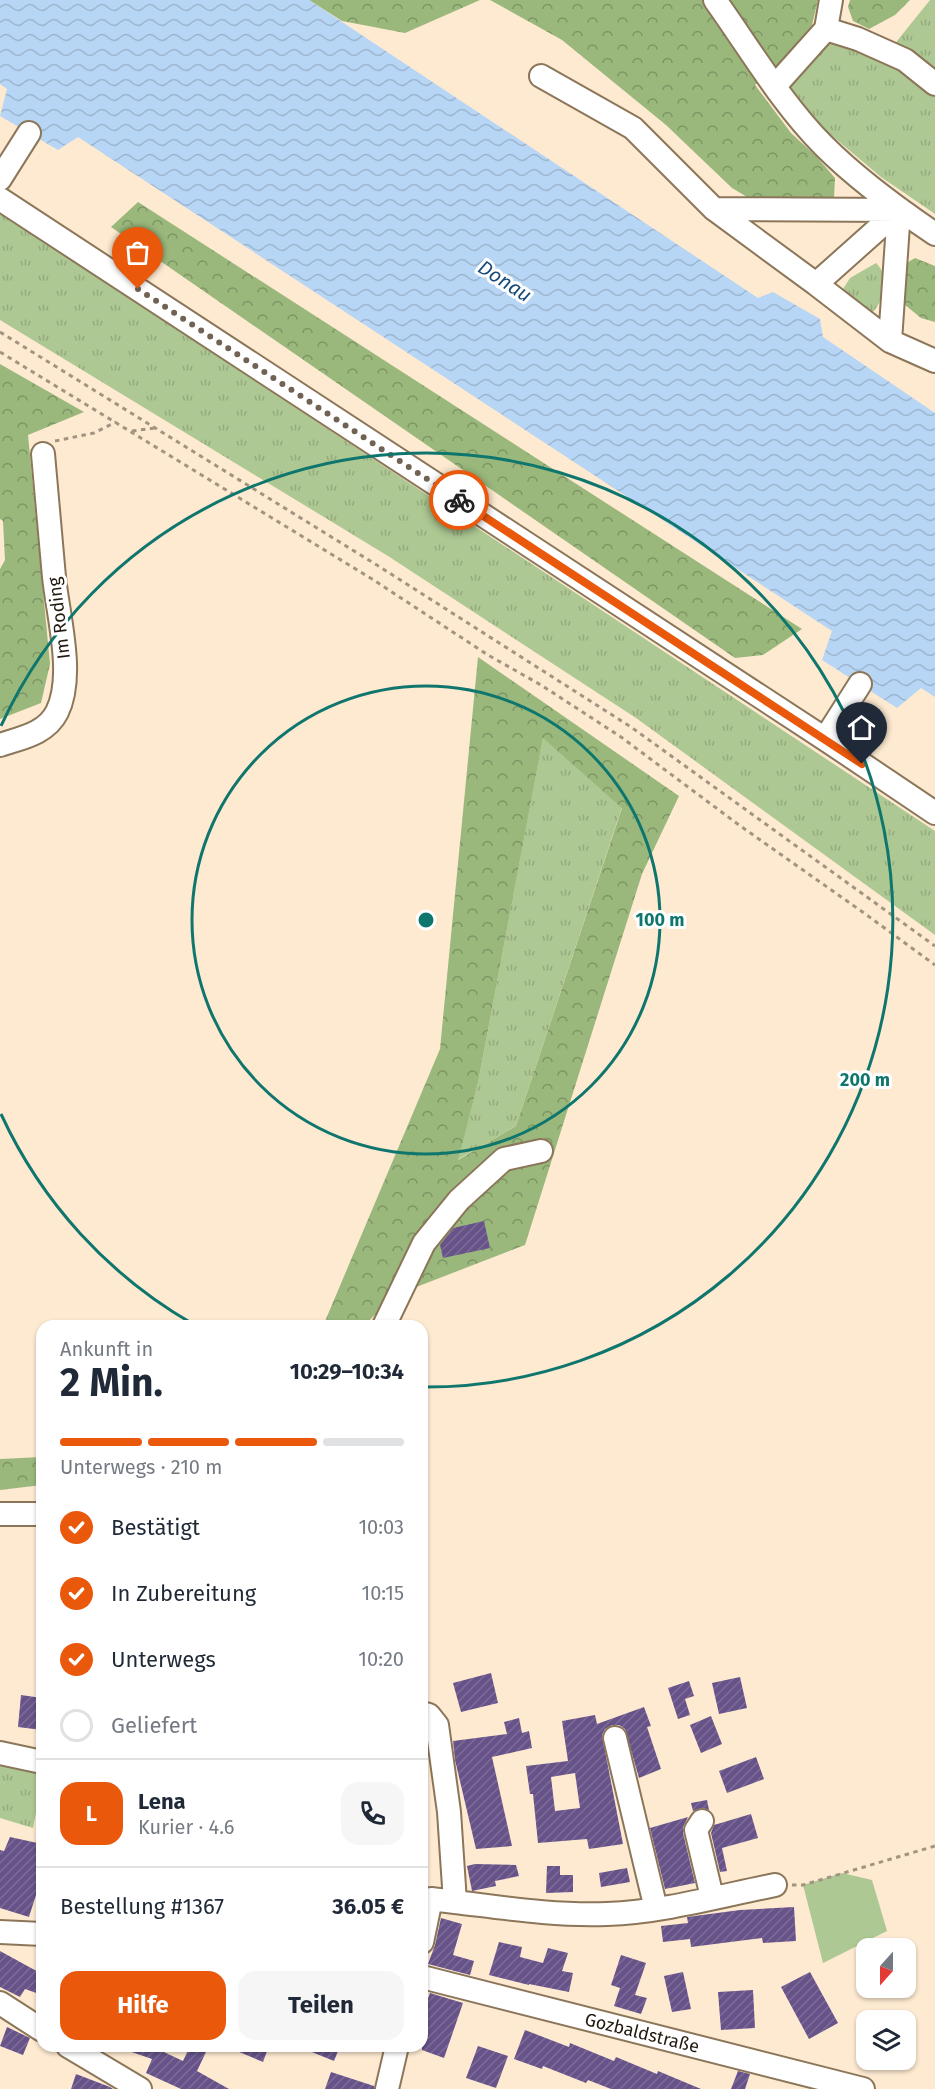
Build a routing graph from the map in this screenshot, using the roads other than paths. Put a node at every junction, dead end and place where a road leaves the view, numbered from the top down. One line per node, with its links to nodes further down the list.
1 (715, 0): 6 (street)
2 (831, 0): 3 (street)
3 (826, 29): 5 (street); 6 (street)
4 (541, 76): 10 (street)
5 (935, 84)
6 (776, 86): 11 (street)
7 (29, 133): 8 (street)
8 (0, 179)
9 (0, 199): 18 (street)
10 (714, 209): 11 (street); 13 (street)
11 (899, 210): 12 (street); 13 (street); 14 (street)
12 (935, 234)
13 (816, 284): 14 (street)
14 (890, 341): 15 (street)
15 (935, 361)
16 (43, 454): 19 (street, Im Roding)
17 (860, 684): 18 (street)
18 (825, 739): 20 (street)
19 (0, 745)
20 (935, 813)
21 (542, 1151): 22 (street)
22 (387, 1320)
23 (36, 1514): 24 (street)
24 (0, 1515)
25 (429, 1719): 33 (street)
26 (615, 1738): 34 (street)
27 (0, 1753): 28 (street)
28 (36, 1761)
29 (702, 1821): 31 (street)
30 (775, 1885): 31 (street)
31 (712, 1897): 34 (street)
32 (428, 1899): 33 (street)
33 (455, 1902): 34 (street)
34 (656, 1909)
35 (0, 1932): 36 (street)
36 (36, 1934)
37 (428, 1979): 44 (street, Gozbaldstraße)
38 (0, 2003): 39 (street)
39 (36, 2026)
40 (78, 2052): 42 (street)
41 (396, 2052): 43 (street)
42 (140, 2089)
43 (387, 2089)
44 (863, 2089)

